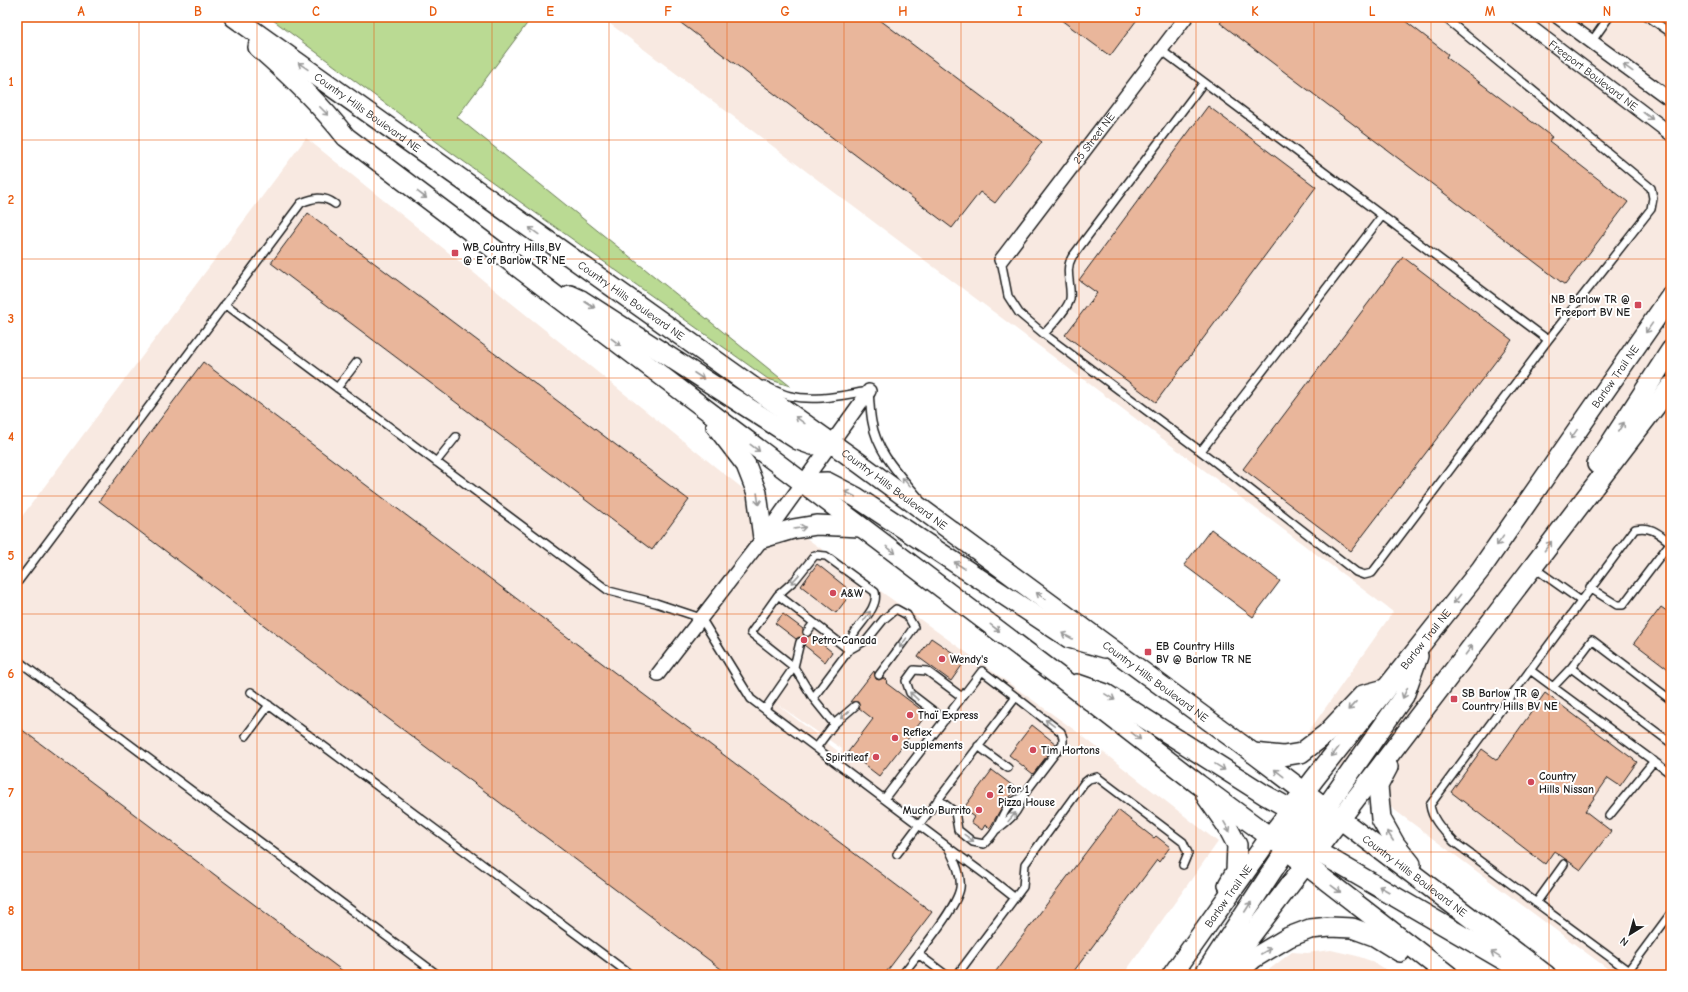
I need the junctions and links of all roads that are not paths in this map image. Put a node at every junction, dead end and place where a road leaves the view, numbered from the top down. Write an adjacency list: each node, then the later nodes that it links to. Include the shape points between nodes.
1 (224, 17): 18 (main road, Country Hills Boulevard NE, one-way to 18, via 278,64 346,137)
2 (234, 17): 25 (main road, Country Hills Boulevard NE, one-way to 2)
3 (1186, 17): 11 (street, 25 Street NE)
4 (1444, 17): 22 (lane, via 1651,188 1651,209)
5 (1516, 17): 14 (street, Freeport Boulevard NE, one-way to 14)
6 (1558, 17): 10 (street)
7 (1609, 17): 10 (lane)
8 (1648, 17): 9 (lane)
9 (1671, 33)
10 (1592, 41): 13 (street, one-way to 10)
11 (1161, 50): 12 (lane); 17 (street, 25 Street NE)
12 (1204, 82): 16 (lane); 21 (lane, via 1072,257 1068,269 1070,300)
13 (1671, 100)
14 (1671, 134)
15 (335, 204): 20 (lane, via 330,200 315,197 301,203)
16 (1382, 216): 22 (lane); 32 (lane)
17 (1001, 260): 21 (lane, via 1008,296 1019,313)
18 (529, 276): 29 (main road, Country Hills Boulevard NE, one-way to 29); 31 (main road, one-way to 31, via 581,300 798,440 812,445)
19 (1671, 296): 49 (main road, Barlow Trail NE, one-way to 49, via 1481,568)
20 (225, 304): 27 (lane); 41 (lane)
21 (1044, 334): 32 (lane)
22 (1548, 340): 32 (lane, via 1372,573 1364,575 1356,572)
23 (1671, 350): 35 (main road, one-way to 23, via 1582,487)
24 (356, 362): 27 (lane)
25 (734, 373): 28 (lane, via 788,396 818,398); 31 (main road, Country Hills Boulevard NE, one-way to 25)
26 (1671, 386): 35 (main road)
27 (338, 388): 33 (lane)
28 (869, 391): 31 (street); 36 (lane, one-way to 28, via 883,453 872,423)
29 (702, 407): 34 (main road, Country Hills Boulevard NE, one-way to 34); 38 (main road, one-way to 38, via 746,465 757,493)
30 (456, 437): 33 (lane)
31 (831, 443): 34 (street); 36 (main road, Country Hills Boulevard NE)
32 (1201, 451)
33 (436, 462): 45 (lane, via 609,591)
34 (802, 483): 37 (main road, Country Hills Boulevard NE); 38 (street); 51 (main road, one-way to 34, via 1069,638 856,497 827,482)
35 (1576, 510): 40 (main road, one-way to 35)
36 (940, 522): 51 (main road, Country Hills Boulevard NE, one-way to 36)
37 (860, 527): 38 (main road, one-way to 37, via 793,529 817,526); 58 (main road, Country Hills Boulevard NE, one-way to 58)
38 (763, 538): 45 (street)
39 (1671, 543): 42 (lane, via 1654,530 1635,528); 42 (lane, via 1623,605 1617,605)
40 (1533, 567): 44 (lane); 71 (main road, one-way to 40)
41 (17, 583)
42 (1590, 588): 44 (lane)
43 (778, 595): 46 (lane); 50 (lane, one-way to 43, via 851,638 872,608 876,598 875,592 826,556 815,555); 53 (lane, via 751,633)
44 (1581, 601): 55 (lane)
45 (701, 618): 56 (street); 68 (lane, via 751,699)
46 (814, 623): 47 (lane); 50 (lane)
47 (807, 632)
48 (800, 642): 53 (lane)
49 (1423, 643): 60 (main road, Barlow Trail NE); 84 (main road, one-way to 84, via 1404,696)
50 (849, 650): 57 (lane, one-way to 57, via 867,640 896,609 908,615 914,627); 64 (lane)
51 (1118, 652): 76 (main road, Country Hills Boulevard NE)
52 (17, 660): 101 (lane)
53 (794, 667): 64 (lane); 68 (lane)
54 (1571, 668): 59 (lane); 65 (lane, via 1592,640); 73 (lane)
55 (1530, 670): 59 (lane); 96 (lane, via 1430,805 1431,814 1454,842)
56 (658, 674)
57 (879, 675)
58 (1061, 678): 80 (main road, Country Hills Boulevard NE, one-way to 80); 84 (main road, one-way to 84, via 1106,694 1265,795)
59 (1553, 687): 77 (lane)
60 (1385, 689): 76 (main road, one-way to 76, via 1363,695 1326,734 1301,753 1283,756); 81 (main road, Barlow Trail NE, one-way to 81)
61 (251, 692): 66 (lane)
62 (962, 697): 63 (lane, via 982,671); 69 (lane); 69 (lane, one-way to 62, via 910,693 906,681 914,670 927,671)
63 (1016, 697): 74 (lane); 83 (lane, one-way to 63, via 955,812 958,830 973,842 984,844 995,831 1012,801 1022,797 1063,743 1064,738 1061,732)
64 (813, 698): 70 (lane)
65 (1671, 700)
66 (269, 705): 72 (lane); 102 (lane)
67 (855, 706): 70 (lane, one-way to 70)
68 (765, 709): 75 (lane)
69 (945, 720): 82 (lane)
70 (834, 724): 75 (lane)
71 (1408, 729): 86 (main road); 94 (main road, one-way to 71, via 1395,844 1381,819 1378,786)
72 (246, 736)
73 (1671, 743)
74 (978, 746): 78 (lane); 83 (lane)
75 (816, 748): 82 (lane)
76 (1253, 753): 81 (main road, Country Hills Boulevard NE, one-way to 76)
77 (1654, 761): 79 (lane); 85 (lane)
78 (1008, 768)
79 (1671, 774)
80 (1198, 784): 88 (main road, Country Hills Boulevard NE); 98 (main road, one-way to 98, via 1237,845 1236,871)
81 (1304, 793): 84 (main road, Barlow Trail NE); 84 (main road, Country Hills Boulevard NE)
82 (884, 799): 87 (lane)
83 (938, 799): 87 (lane)
84 (1309, 813): 86 (main road, Country Hills Boulevard NE); 88 (main road, Barlow Trail NE); 90 (main road)
85 (1609, 816)
86 (1340, 820): 90 (main road); 94 (main road, Country Hills Boulevard NE)
87 (918, 825): 89 (lane); 91 (lane)
88 (1270, 837): 90 (main road, Country Hills Boulevard NE); 98 (main road, Barlow Trail NE)
89 (948, 848): 95 (lane); 99 (lane, via 959,871 960,889 952,908)
90 (1301, 850): 107 (main road, one-way to 90); 108 (main road); 111 (main road, Country Hills Boulevard NE, one-way to 111); 112 (main road, one-way to 90)
91 (897, 854)
92 (1564, 864): 96 (lane)
93 (1183, 865): 95 (lane, via 1188,853 1183,842 1097,777 1084,783 1025,864 1023,888)
94 (1431, 888): 113 (main road, Country Hills Boulevard NE)
95 (1015, 898): 105 (lane)
96 (1536, 903): 100 (lane)
97 (1671, 913): 100 (lane)
98 (1202, 933): 106 (main road, Barlow Trail NE)
99 (918, 954): 103 (lane); 104 (lane)
100 (1631, 973)
101 (438, 975)
102 (631, 975)
103 (902, 975)
104 (946, 975)
105 (957, 975)
106 (1172, 975)
107 (1204, 975)
108 (1221, 975)
109 (1235, 975): 110 (main road, one-way to 110, via 1254,958 1289,937 1310,929 1330,927 1352,928 1374,936)
110 (1438, 975)
111 (1448, 975)
112 (1529, 975)
113 (1546, 975)

